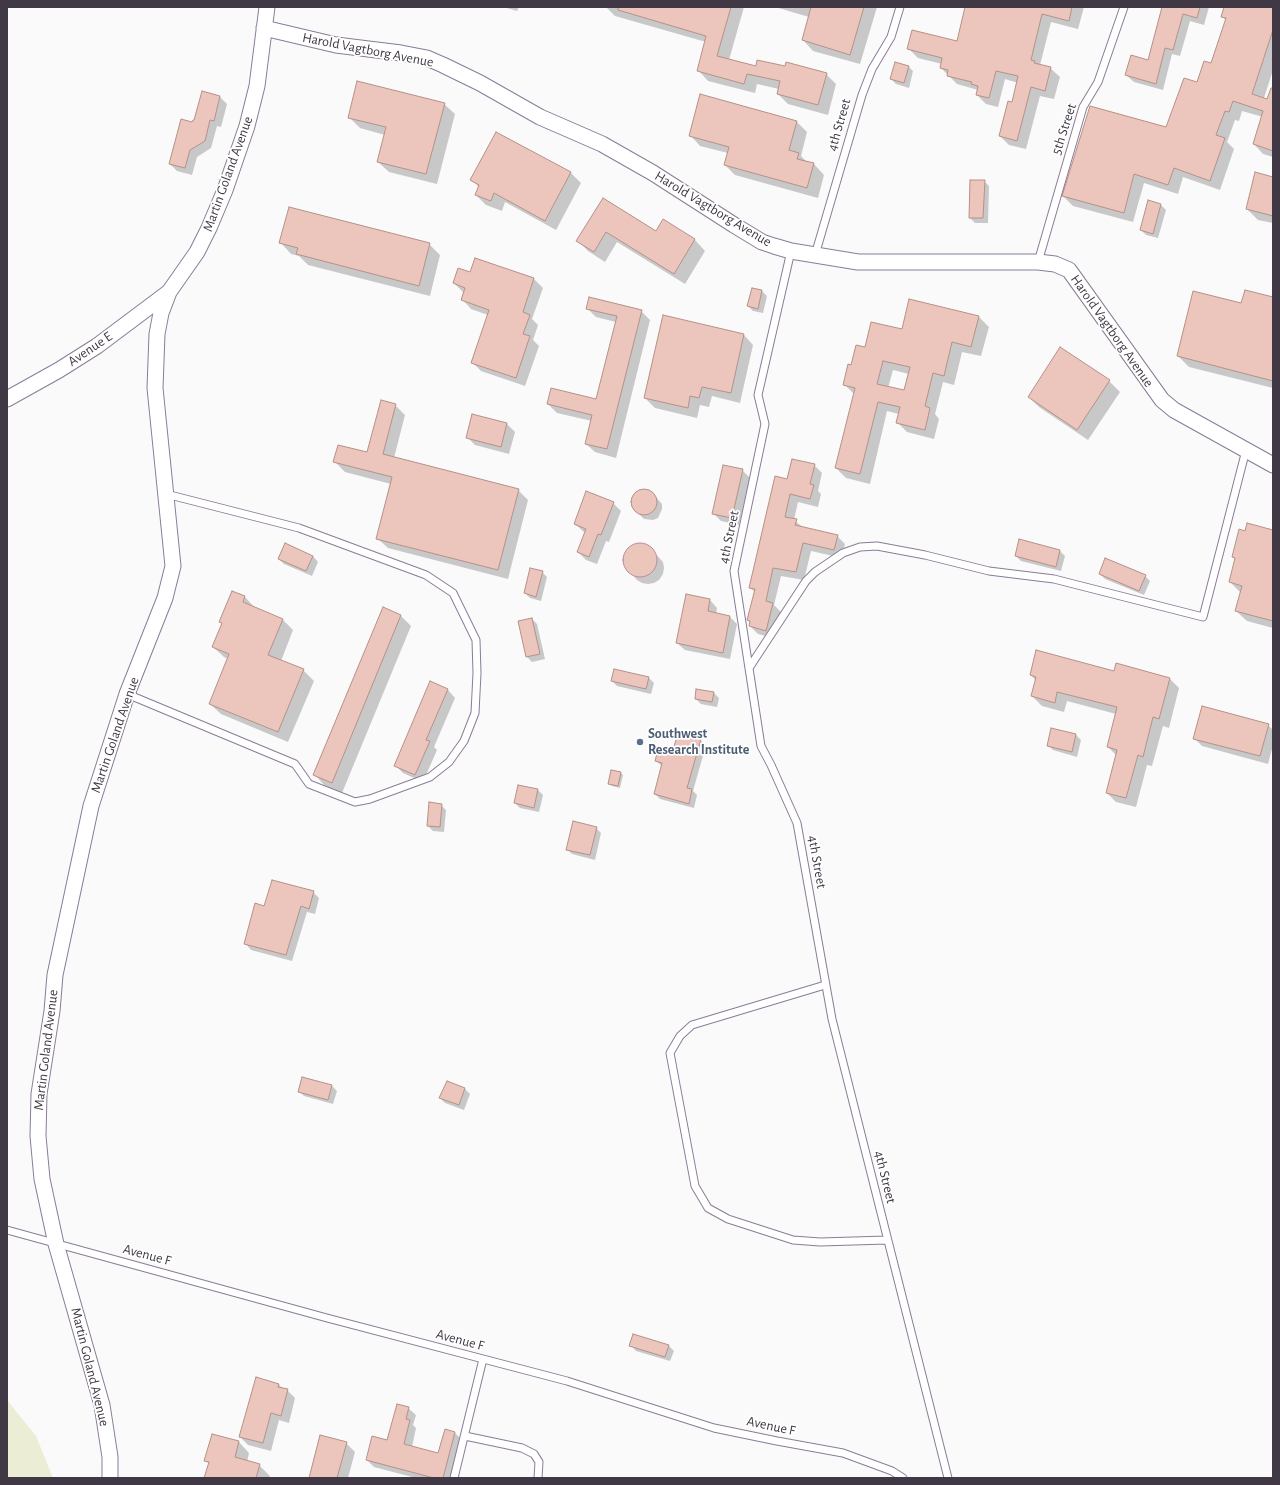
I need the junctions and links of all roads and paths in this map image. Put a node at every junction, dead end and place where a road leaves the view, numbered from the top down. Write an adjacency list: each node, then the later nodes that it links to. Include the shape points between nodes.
1 (268, 7): 4 (street, Martin Goland Avenue)
2 (900, 7): 6 (lane, 4th Street, via 891,37 872,69 862,95)
3 (1124, 7): 7 (lane, 5th Street, via 1098,82 1083,106)
4 (264, 28): 5 (street, Harold Vagtborg Avenue, via 336,46 401,53 443,64 540,117 576,132 653,173 762,242); 8 (street, Martin Goland Avenue, via 257,86 247,126 225,190 197,252)
5 (791, 251): 6 (street, Harold Vagtborg Avenue); 13 (lane, 4th Street, via 758,395 765,424 734,571)
6 (815, 256): 7 (street, Harold Vagtborg Avenue, via 858,262)
7 (1038, 262): 10 (street, Harold Vagtborg Avenue, via 1055,264 1069,270 1162,400 1174,410)
8 (169, 292): 9 (street, Avenue E, via 97,346); 12 (street, Martin Goland Avenue, via 156,334 155,358 155,388)
9 (7, 399)
10 (1246, 450): 11 (street, Harold Vagtborg Avenue); 13 (lane, via 1203,617 1054,579 989,571 877,546 843,553 815,572 806,581)
11 (1273, 464)
12 (166, 494): 14 (street, Martin Goland Avenue, via 173,566 165,598); 14 (lane, via 299,528 426,575 453,593 476,640 475,713 464,742 449,762 430,777 355,802 309,784 295,764)
13 (749, 668): 15 (lane, 4th Street, via 761,746 797,823)
14 (127, 694): 18 (street, Martin Goland Avenue, via 91,806 76,872 55,975 39,1094 38,1136 42,1179)
15 (826, 985): 17 (lane, 4th Street, via 832,1019); 17 (lane, via 692,1025 680,1036 670,1053 695,1186 708,1208 728,1219 793,1240)
16 (7, 1230): 18 (lane, Avenue F)
17 (887, 1240): 25 (lane, 4th Street)
18 (56, 1244): 19 (lane, Avenue F); 21 (street, Martin Goland Avenue, via 102,1405 110,1457)
19 (483, 1359): 20 (lane); 24 (lane, Avenue F, via 567,1381 714,1428 843,1453 892,1471)
20 (465, 1436): 22 (lane); 23 (lane, via 522,1448 534,1454 539,1462)
21 (110, 1478)
22 (454, 1478)
23 (538, 1478)
24 (903, 1478)
25 (948, 1478)

